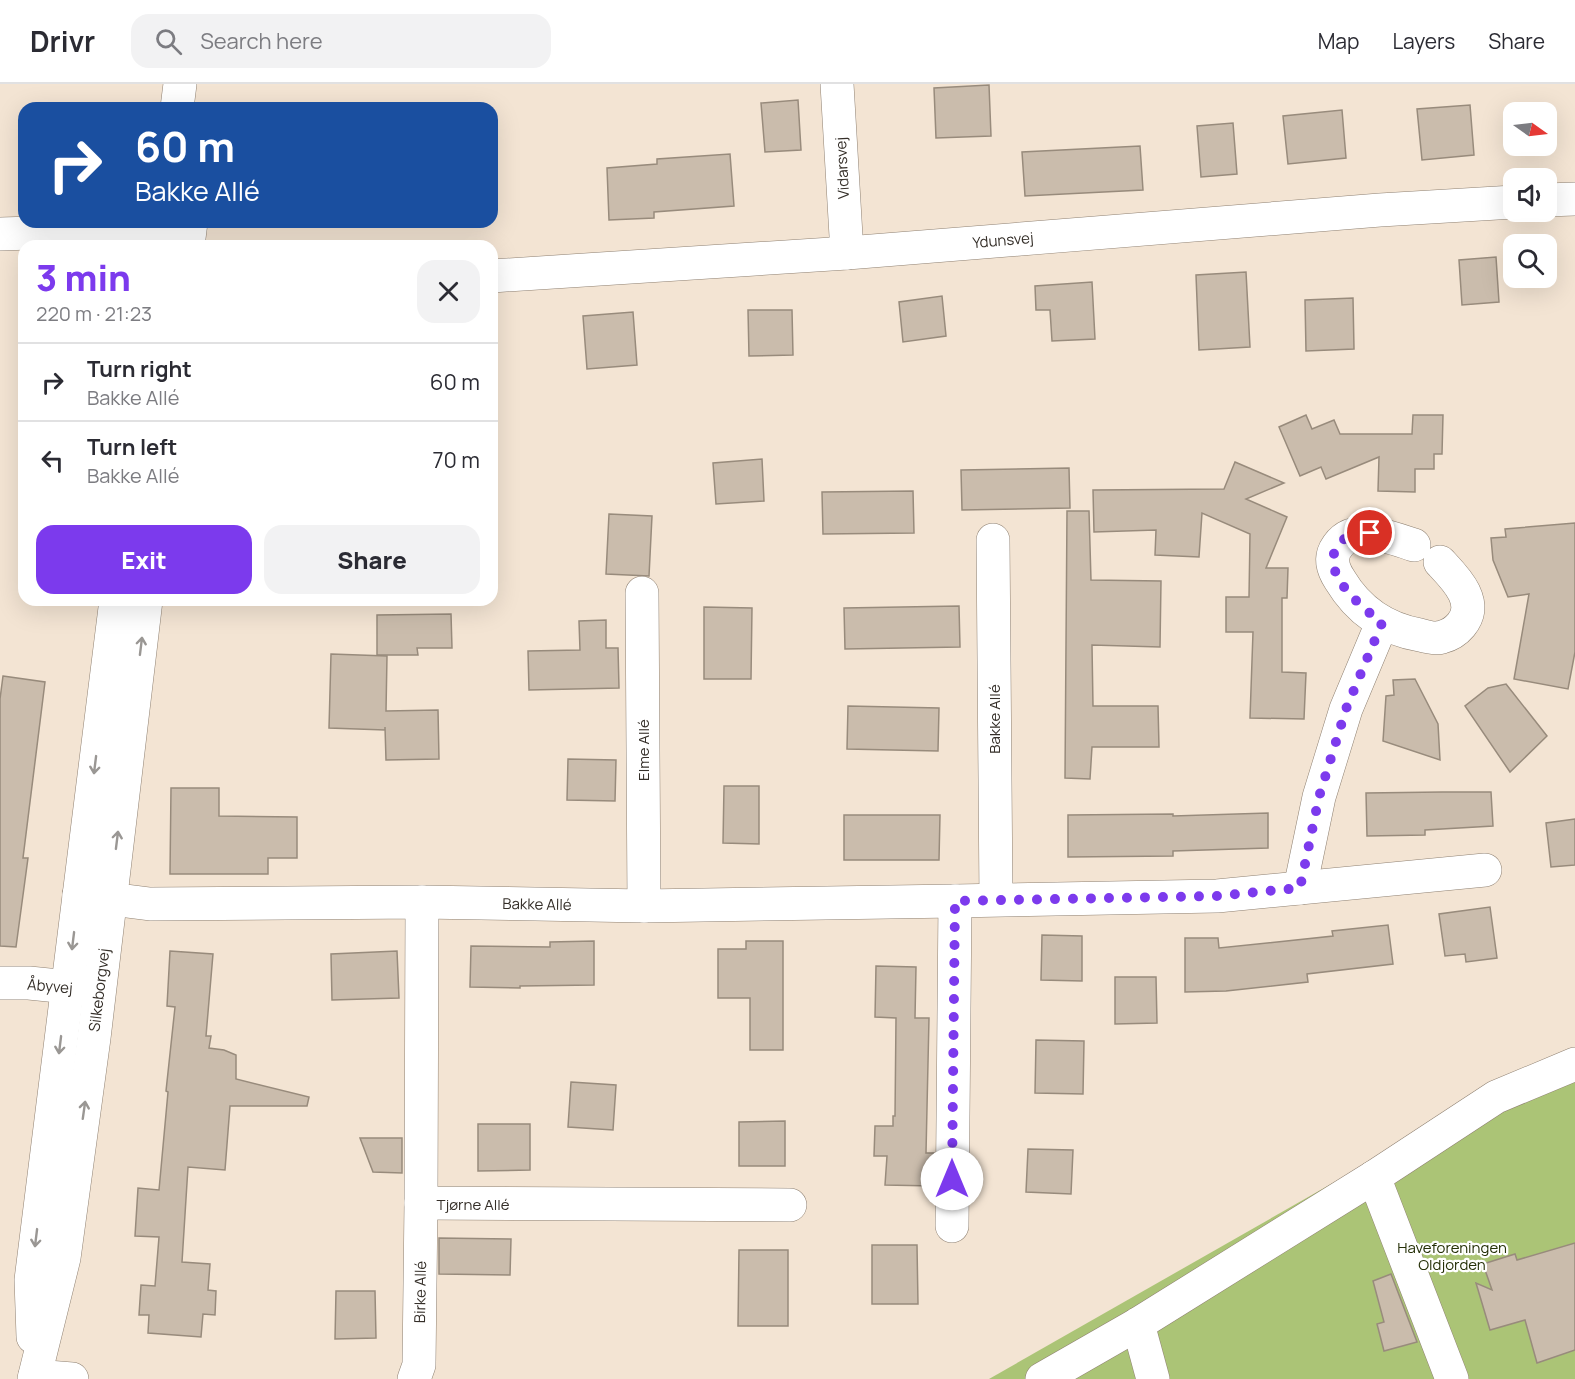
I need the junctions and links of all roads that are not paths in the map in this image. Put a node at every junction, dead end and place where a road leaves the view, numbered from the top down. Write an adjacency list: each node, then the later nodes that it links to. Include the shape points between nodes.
1 (180, 84): 4 (street)
2 (203, 84): 5 (street)
3 (837, 84): 11 (street, Vidarsvej)
4 (178, 102)
5 (201, 102)
6 (1575, 199): 7 (street)
7 (1557, 200)
8 (1503, 203): 11 (street, Ydunsvej)
9 (173, 233): 10 (street)
10 (0, 234)
11 (847, 253): 12 (street, Ydunsvej)
12 (498, 276)
13 (993, 540): 21 (street, Bakke Allé)
14 (642, 593): 24 (street, Elme Allé)
15 (116, 606): 20 (street, Silkeborgvej, one-way to 20)
16 (145, 606): 20 (street, Silkeborgvej, one-way to 16)
17 (1382, 623): 17 (street, via 1358,604 1333,567 1334,552 1342,540 1355,532 1390,537 1427,554 1465,592 1468,607 1464,621 1455,632 1441,638 1404,632); 19 (street, via 1346,709 1319,797)
18 (1485, 870): 19 (street, Bakke Allé)
19 (1300, 888): 21 (street, Bakke Allé, via 1217,896)
20 (95, 897): 23 (street, Bakke Allé, via 150,904); 26 (street, Silkeborgvej, one-way to 26); 27 (street, Silkeborgvej)
21 (996, 899): 22 (street, Bakke Allé)
22 (955, 901): 24 (street, Bakke Allé); 32 (street)
23 (422, 903): 24 (street, Bakke Allé); 30 (street, Tjørne Allé)
24 (644, 906)
25 (0, 984): 26 (street, Åbyvej)
26 (67, 987): 27 (street, Åbyvej); 34 (street, Silkeborgvej, one-way to 34, via 31,1280)
27 (99, 991): 34 (street, Silkeborgvej, one-way to 27, via 64,1258)
28 (1575, 1064): 29 (street, via 1496,1097)
29 (1374, 1177): 33 (street); 39 (street)
30 (421, 1203): 31 (street, Tjørne Allé); 36 (street, Birke Allé, via 419,1365)
31 (790, 1205)
32 (952, 1226)
33 (1138, 1324): 37 (street); 38 (street)
34 (34, 1378): 35 (street)
35 (72, 1379)
36 (414, 1379)
37 (1042, 1379)
38 (1153, 1379)
39 (1452, 1379)

